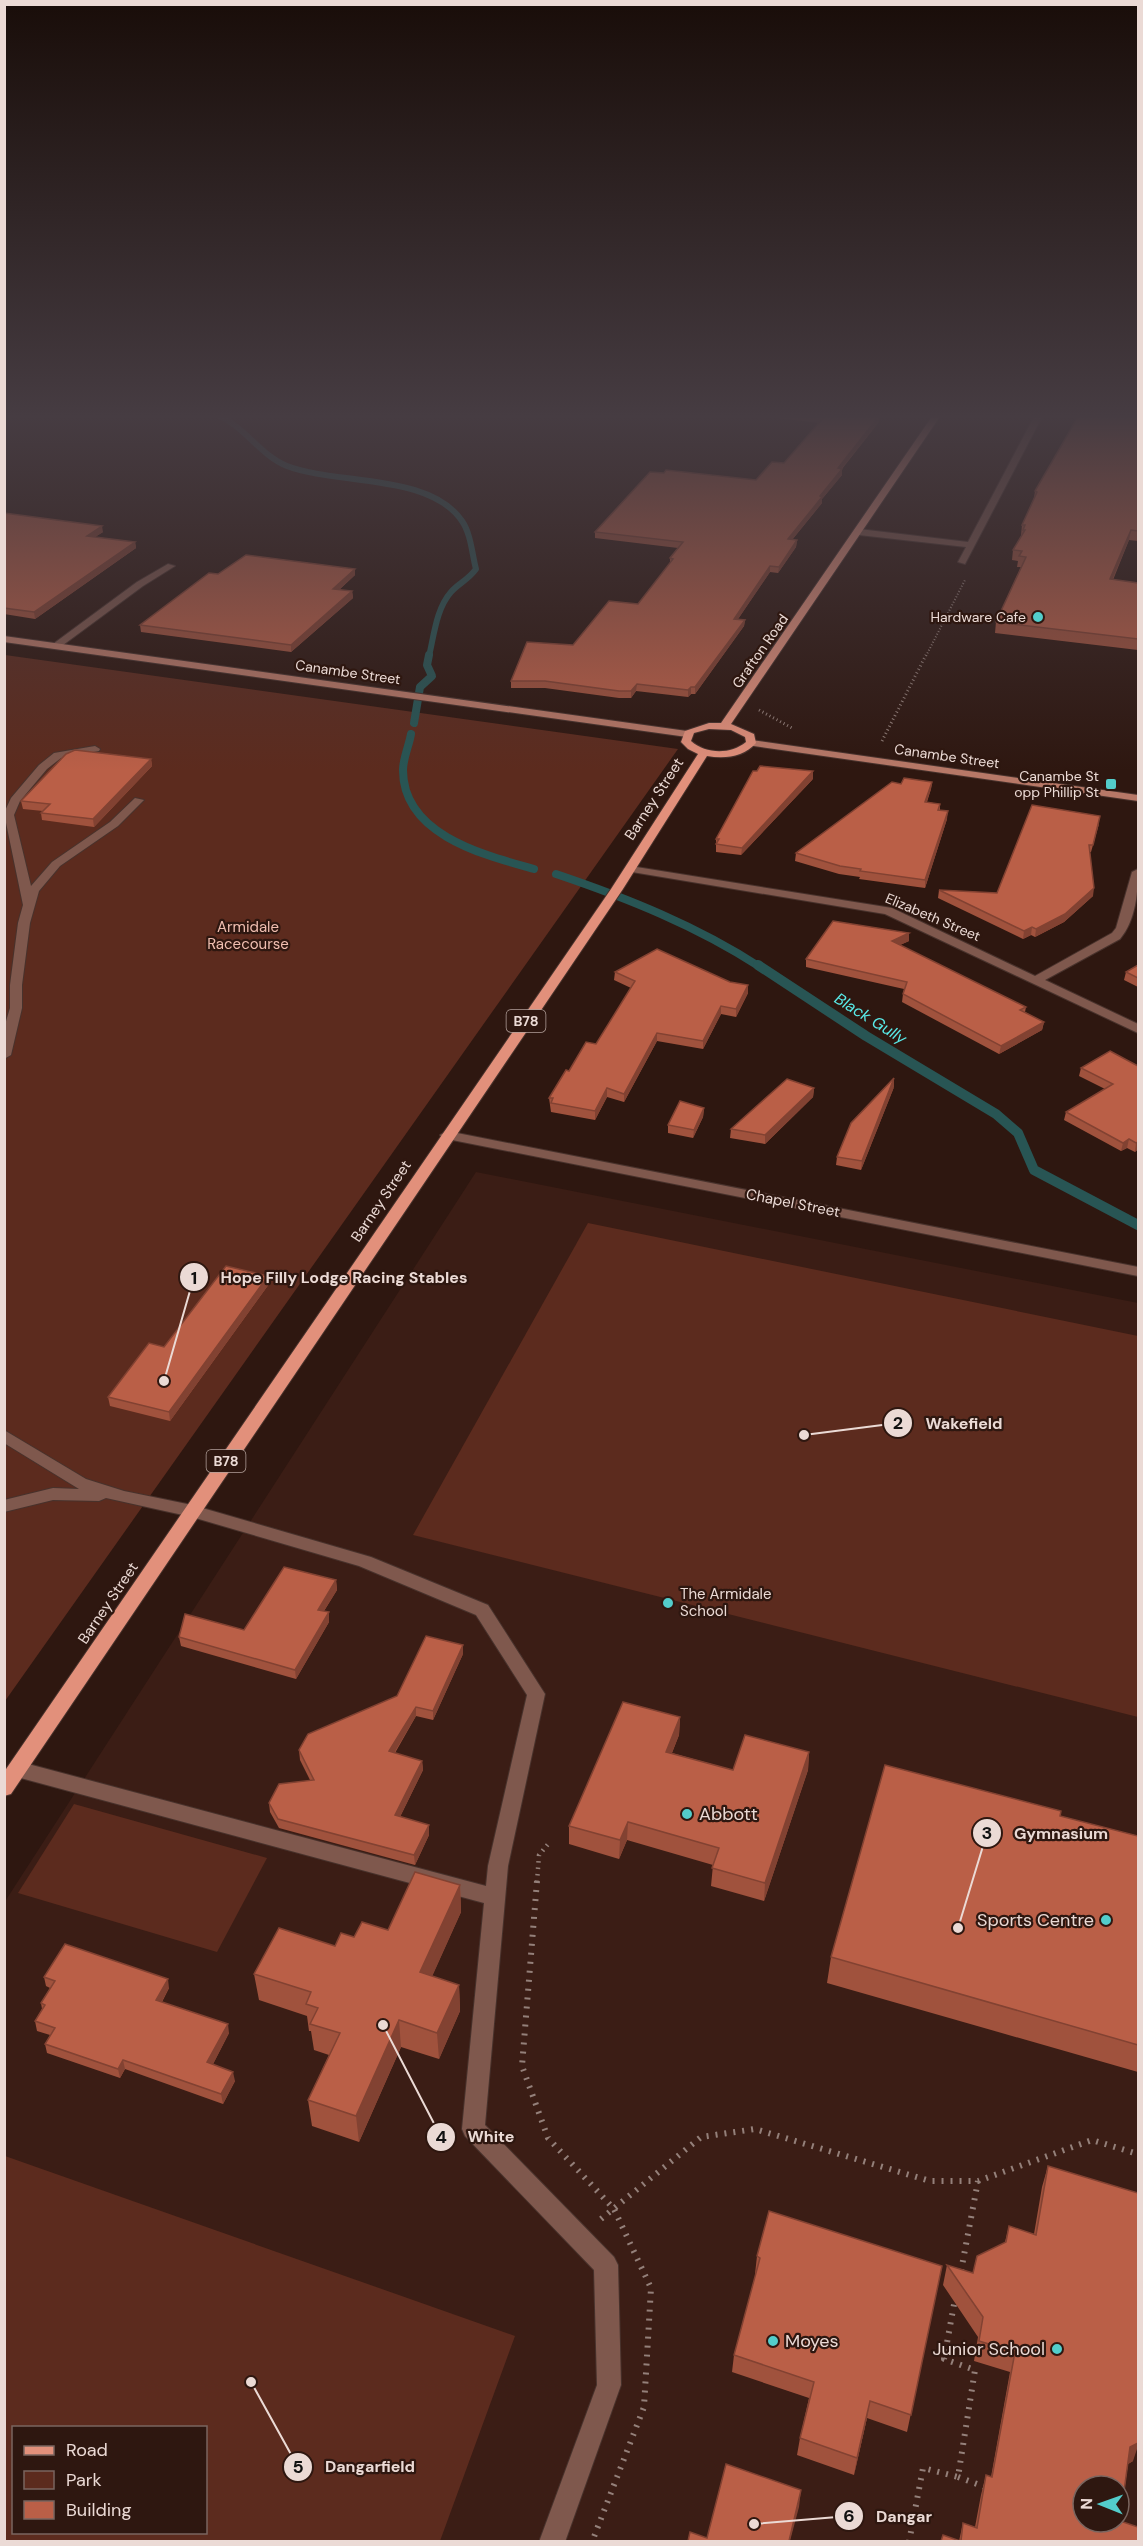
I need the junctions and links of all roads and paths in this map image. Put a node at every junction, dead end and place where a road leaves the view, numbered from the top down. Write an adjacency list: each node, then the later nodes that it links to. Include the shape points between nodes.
1 (858, 534): 10 (main road, Grafton Road)
2 (875, 534): 4 (street)
3 (977, 534): 4 (street)
4 (971, 545): 5 (street)
5 (962, 562): 15 (path, via 969,570)
6 (171, 566): 8 (street)
7 (4, 639): 8 (street, Canambe Street)
8 (56, 646): 12 (street, Canambe Street)
9 (757, 710): 11 (path)
10 (724, 726): 12 (main road, via 701,727); 13 (main road, via 746,732)
11 (795, 729)
12 (687, 734): 16 (main road, via 688,745)
13 (751, 743): 16 (main road, via 735,752); 17 (street, Canambe Street)
14 (95, 748): 21 (street, via 58,755 15,800 9,815)
15 (877, 750)
16 (705, 752): 19 (main road, Barney Street / B78)
17 (1138, 798)
18 (139, 800): 21 (street, via 114,824 44,876)
19 (630, 869): 22 (street, Elizabeth Street, via 888,910); 25 (main road, Barney Street / B78)
20 (1138, 872): 22 (street, via 1122,929 1116,936)
21 (27, 905): 24 (street, via 16,1008)
22 (1036, 980): 23 (street, Elizabeth Street)
23 (1138, 1029)
24 (4, 1055)
25 (447, 1135): 26 (street, Chapel Street); 30 (main road, Barney Street / B78)
26 (1138, 1272)
27 (4, 1435): 28 (street, via 80,1483)
28 (122, 1497): 29 (street, via 53,1494); 30 (street)
29 (4, 1506)
30 (192, 1511): 31 (main road, Barney Street / B78); 34 (street, via 365,1561 482,1610 536,1694 498,1866)
31 (17, 1769): 32 (main road, Barney Street / B78); 34 (street)
32 (4, 1788)
33 (549, 1843): 37 (path, via 539,1855 522,2066 548,2138)
34 (495, 1897): 38 (street, via 473,2129)
35 (1138, 2154): 36 (path, via 1092,2140)
36 (978, 2181): 37 (path, via 930,2181 755,2129 701,2137); 39 (path)
37 (614, 2209): 38 (path); 44 (path, via 651,2288 644,2407)
38 (579, 2237): 43 (street, via 606,2265 609,2385)
39 (959, 2281)
40 (957, 2292): 41 (path, via 944,2360 975,2370)
41 (958, 2477): 42 (path); 45 (path, via 923,2468)
42 (999, 2492)
43 (552, 2541)
44 (592, 2541)
45 (909, 2541)

